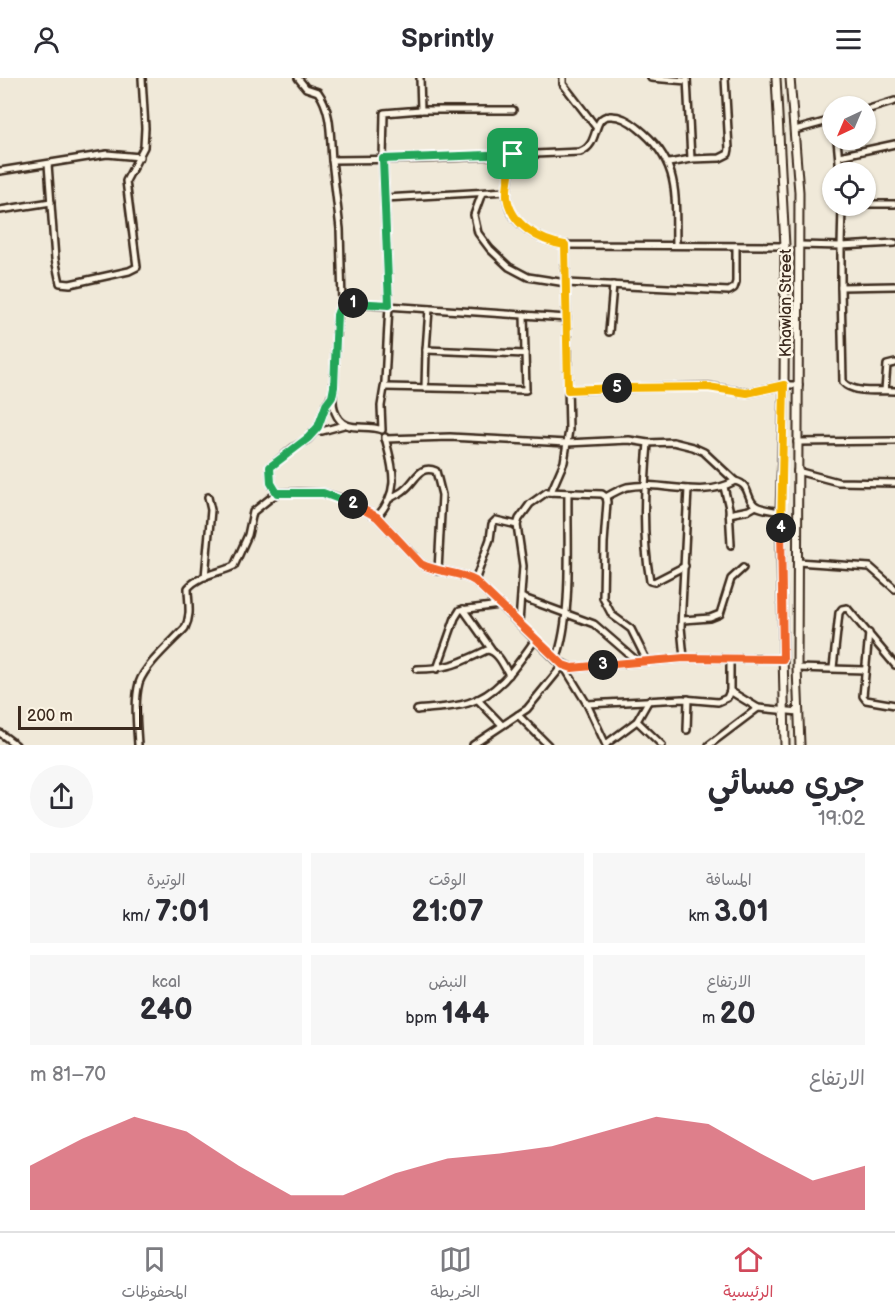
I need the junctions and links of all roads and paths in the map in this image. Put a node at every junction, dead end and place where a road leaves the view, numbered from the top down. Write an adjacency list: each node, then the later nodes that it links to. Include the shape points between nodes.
1 (142, 78): 21 (street, via 145,128)
2 (298, 78): 24 (street, via 306,88 318,92 326,106)
3 (420, 78): 12 (street)
4 (563, 78): 15 (street, via 563,84)
5 (651, 78): 9 (street)
6 (725, 78): 23 (street, via 728,154)
7 (776, 78): 42 (main road, Khawlan Street)
8 (790, 78): 16 (main road, Khawlan Street)
9 (687, 79): 23 (street)
10 (895, 101): 11 (street)
11 (876, 107)
12 (421, 110): 13 (street); 22 (street, via 384,112)
13 (513, 110)
14 (822, 123): 16 (street)
15 (596, 127): 19 (street, via 587,150); 26 (street, via 608,116 627,119 650,137)
16 (795, 130): 40 (main road, Khawlan Street)
17 (895, 144): 20 (street)
18 (838, 150): 20 (street)
19 (513, 154): 22 (street); 29 (street)
20 (838, 156): 25 (street)
21 (140, 157): 27 (street, via 107,154); 32 (street, via 126,181 137,267 70,284 60,283)
22 (383, 159): 24 (street); 31 (street)
23 (691, 159): 26 (street)
24 (332, 160): 48 (street, via 340,229)
25 (839, 162)
26 (669, 163): 39 (street)
27 (48, 164): 28 (street); 32 (street)
28 (0, 171)
29 (507, 191): 30 (street); 38 (street, via 511,212 519,221 539,238)
30 (482, 193): 31 (street); 44 (street, via 474,215 475,226 490,249 528,278)
31 (385, 198): 49 (street)
32 (51, 202): 35 (street)
33 (876, 204): 34 (street)
34 (895, 204)
35 (0, 210)
36 (842, 216): 43 (street)
37 (895, 243): 43 (street)
38 (565, 245): 39 (street); 44 (street)
39 (676, 245): 41 (street)
40 (799, 245): 43 (street); 58 (main road, Khawlan Street)
41 (736, 246): 42 (street); 45 (street, via 736,282 729,291)
42 (785, 246): 57 (main road, Khawlan Street)
43 (841, 246): 47 (street)
44 (566, 283): 45 (street); 52 (street)
45 (613, 285): 53 (street)
46 (895, 286): 47 (street)
47 (841, 287): 62 (street, via 843,382 854,389)
48 (342, 302): 49 (street); 64 (street, via 337,315)
49 (389, 305): 50 (street); 59 (street)
50 (429, 309): 51 (street); 54 (street)
51 (524, 315): 52 (street); 55 (street)
52 (567, 318): 61 (street)
53 (609, 332)
54 (426, 350): 55 (street); 60 (street)
55 (525, 354): 60 (street, via 526,390)
56 (895, 363): 62 (street, via 887,365)
57 (784, 385): 58 (street); 61 (street, via 747,393 708,387); 86 (main road, Khawlan Street)
58 (799, 385): 70 (main road, Khawlan Street)
59 (385, 387): 60 (street); 67 (street)
60 (425, 388)
61 (568, 390): 71 (street)
62 (885, 390): 63 (street)
63 (895, 391)
64 (332, 397): 65 (street, via 336,415); 66 (street)
65 (344, 424): 66 (street); 67 (street)
66 (315, 430): 81 (street, via 270,467 271,483)
67 (382, 430): 68 (street)
68 (385, 439): 71 (street, via 450,437); 84 (street, via 394,480)
69 (895, 441): 70 (street)
70 (797, 442): 73 (main road, Khawlan Street)
71 (567, 443): 72 (street); 79 (street, via 564,462)
72 (648, 443): 74 (street, via 673,442 693,447); 76 (street)
73 (797, 471): 75 (street, via 838,482); 91 (main road, Khawlan Street)
74 (735, 481): 77 (street); 85 (street, via 746,486)
75 (895, 483)
76 (644, 487): 78 (street); 83 (street, via 629,487); 92 (street, via 650,581)
77 (724, 487): 78 (street); 87 (street)
78 (688, 489): 92 (street)
79 (551, 492): 80 (street); 89 (street, via 530,504)
80 (568, 492): 83 (street); 101 (street)
81 (277, 493): 88 (street, via 323,493); 95 (street, via 253,512 248,536 234,566)
82 (208, 496): 95 (street, via 211,510)
83 (606, 497): 111 (street, via 603,598 612,615 631,628)
84 (391, 498): 88 (street); 94 (street, via 423,470 436,471 442,495)
85 (756, 506): 86 (street); 87 (street)
86 (780, 512): 109 (main road, Khawlan Street)
87 (729, 514): 90 (street)
88 (377, 517): 94 (street, via 421,564)
89 (517, 525): 96 (street, via 501,520 492,524); 98 (street, via 523,566)
90 (731, 545)
91 (797, 562): 97 (street, via 870,567); 115 (main road, Khawlan Street)
92 (685, 566): 102 (street)
93 (743, 568): 102 (street, via 731,579 720,614)
94 (438, 571): 96 (street)
95 (205, 577): 137 (street, via 188,588 190,614 185,628 140,682)
96 (475, 581): 99 (street)
97 (895, 589)
98 (521, 597): 101 (street); 103 (street)
99 (500, 605): 100 (street); 103 (street)
100 (463, 609): 106 (street); 118 (street, via 455,618)
101 (566, 613): 110 (street); 112 (street, via 594,624)
102 (683, 620): 107 (street)
103 (519, 623): 105 (street)
104 (868, 633): 113 (street); 116 (street, via 847,608 842,609); 119 (street)
105 (536, 640): 110 (street); 120 (street)
106 (492, 651): 118 (street); 120 (street)
107 (684, 658): 108 (street); 111 (street)
108 (730, 659): 109 (street); 121 (street)
109 (783, 659): 129 (main road, Khawlan Street)
110 (556, 660): 114 (street)
111 (647, 661): 112 (street)
112 (638, 662): 114 (street, via 572,668)
113 (894, 663)
114 (563, 665): 125 (street); 131 (street)
115 (797, 668): 116 (street); 130 (main road, Khawlan Street)
116 (833, 668): 119 (street)
117 (417, 669): 118 (street)
118 (437, 669)
119 (865, 670): 126 (street, via 864,698)
120 (509, 675): 122 (street)
121 (730, 691): 123 (street, via 727,698 718,702); 127 (street)
122 (477, 699): 128 (street); 133 (street)
123 (688, 699): 124 (street); 134 (street)
124 (649, 700): 125 (street); 132 (street)
125 (587, 704): 140 (street)
126 (895, 705)
127 (758, 708): 129 (street); 142 (street)
128 (417, 710)
129 (784, 711): 130 (street); 143 (main road, Khawlan Street)
130 (799, 712): 144 (main road, Khawlan Street)
131 (518, 715): 133 (street); 139 (street)
132 (637, 721): 140 (street); 141 (street)
133 (502, 725): 138 (street)
134 (687, 730)
135 (0, 733): 136 (street)
136 (16, 745)
137 (138, 745)
138 (473, 745)
139 (548, 745)
140 (606, 745)
141 (662, 745)
142 (709, 745)
143 (785, 745)
144 (800, 745)

